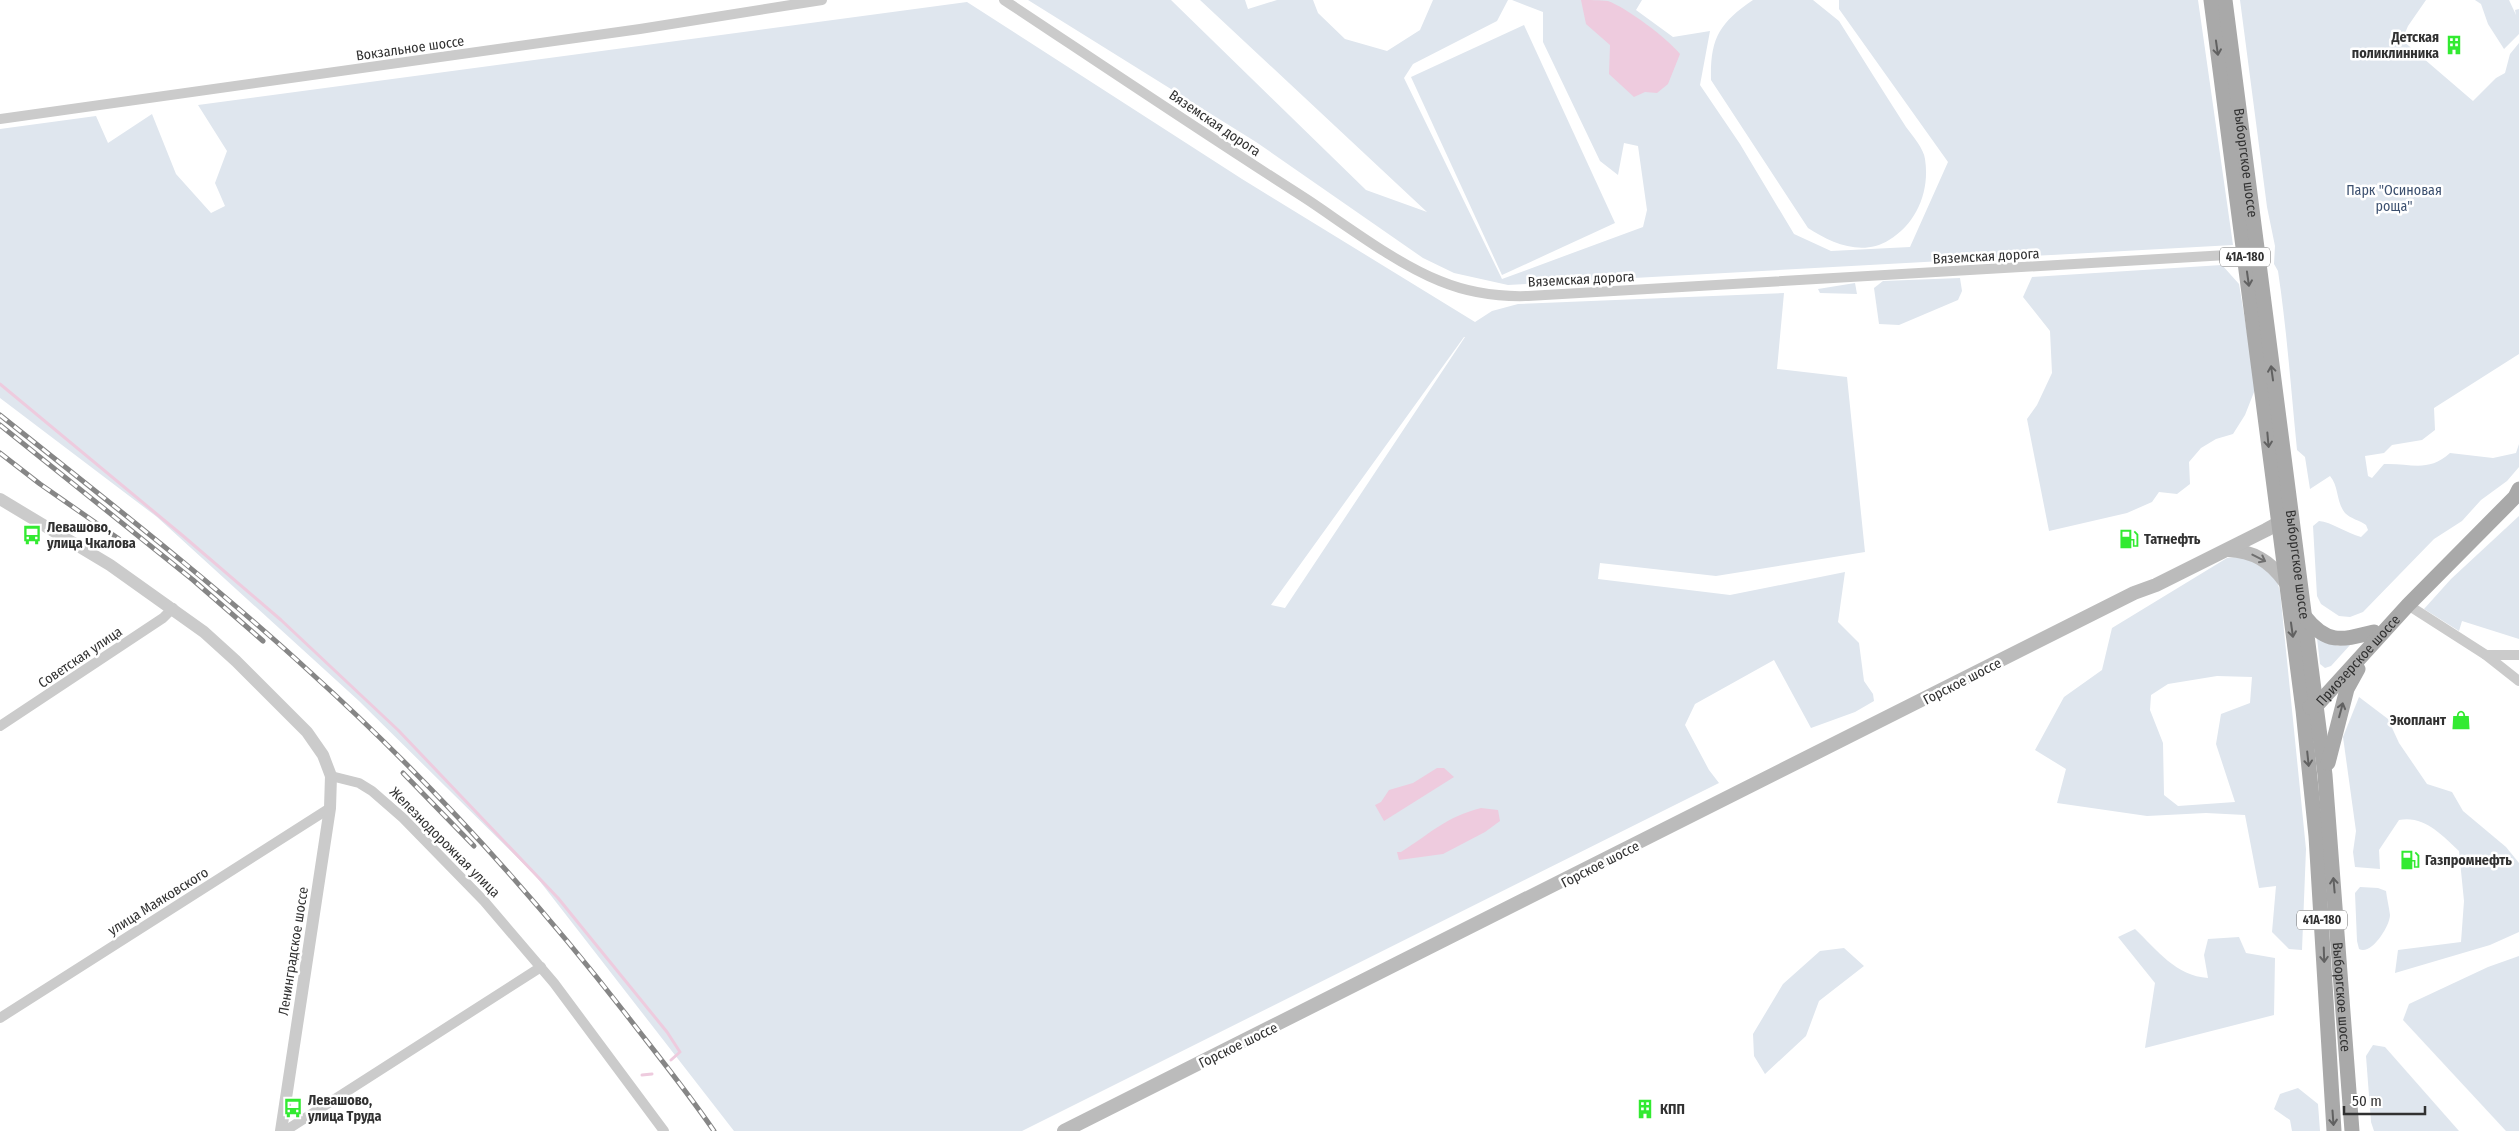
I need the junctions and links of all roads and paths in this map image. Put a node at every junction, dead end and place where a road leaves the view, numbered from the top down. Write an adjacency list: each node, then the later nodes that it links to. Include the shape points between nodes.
1 (822, 0): 5 (street, Вокзальное шоссе, via 640,29)
2 (1004, 0): 6 (street, Вяземская дорога, via 1417,270 1491,296)
3 (2210, 0): 6 (main road, Выборгское шоссе / 41А-180, one-way to 6)
4 (2225, 0): 9 (main road, Выборгское шоссе / 41А-180, one-way to 4)
5 (0, 119)
6 (2244, 254): 10 (main road, Выборгское шоссе / 41А-180, one-way to 10)
7 (2519, 489): 14 (main road, Приозерское шоссе, via 2515,497); 17 (main road, Приозерское шоссе, via 2509,493 2457,543)
8 (0, 499): 15 (street, via 110,565)
9 (2290, 508): 10 (main road, Горское шоссе); 16 (main road, Выборгское шоссе / 41А-180)
10 (2277, 519): 11 (main road, Горское шоссе); 12 (main road, Выборгское шоссе / 41А-180); 13 (main road, Горское шоссе, via 2151,579)
11 (2224, 550): 12 (main road, one-way to 12, via 2245,551 2264,559 2276,568); 13 (main road, Горское шоссе)
12 (2285, 582): 22 (main road, Выборгское шоссе / 41А-180, one-way to 22)
13 (2134, 594): 31 (main road, Горское шоссе)
14 (2408, 605): 18 (street); 20 (main road, Приозерское шоссе)
15 (173, 608): 23 (street, Советская улица, via 163,618); 25 (street, via 236,661 307,732 324,755)
16 (2305, 617): 17 (main road, via 2314,629 2334,639); 22 (main road, Выборгское шоссе / 41А-180)
17 (2374, 632): 22 (main road, Приозерское шоссе)
18 (2486, 655): 19 (street); 21 (street)
19 (2519, 655)
20 (2363, 656): 22 (main road, Приозерское шоссе); 24 (main road, one-way to 20, via 2347,689)
21 (2519, 681)
22 (2312, 704): 24 (main road, Выборгское шоссе / 41А-180); 32 (main road, Выборгское шоссе / 41А-180, one-way to 32, via 2317,855)
23 (0, 726)
24 (2325, 775): 33 (main road, Выборгское шоссе / 41А-180, one-way to 24)
25 (330, 776): 26 (street, Ленинградское шоссе); 27 (street, Железнодорожная улица, via 358,783 372,791 403,818 484,901)
26 (330, 808): 28 (street, улица Маяковского); 29 (street, Ленинградское шоссе)
27 (541, 967): 29 (street); 30 (street, Железнодорожная улица)
28 (0, 1018)
29 (283, 1131)
30 (664, 1131)
31 (1064, 1131)
32 (2334, 1131)
33 (2352, 1131)

